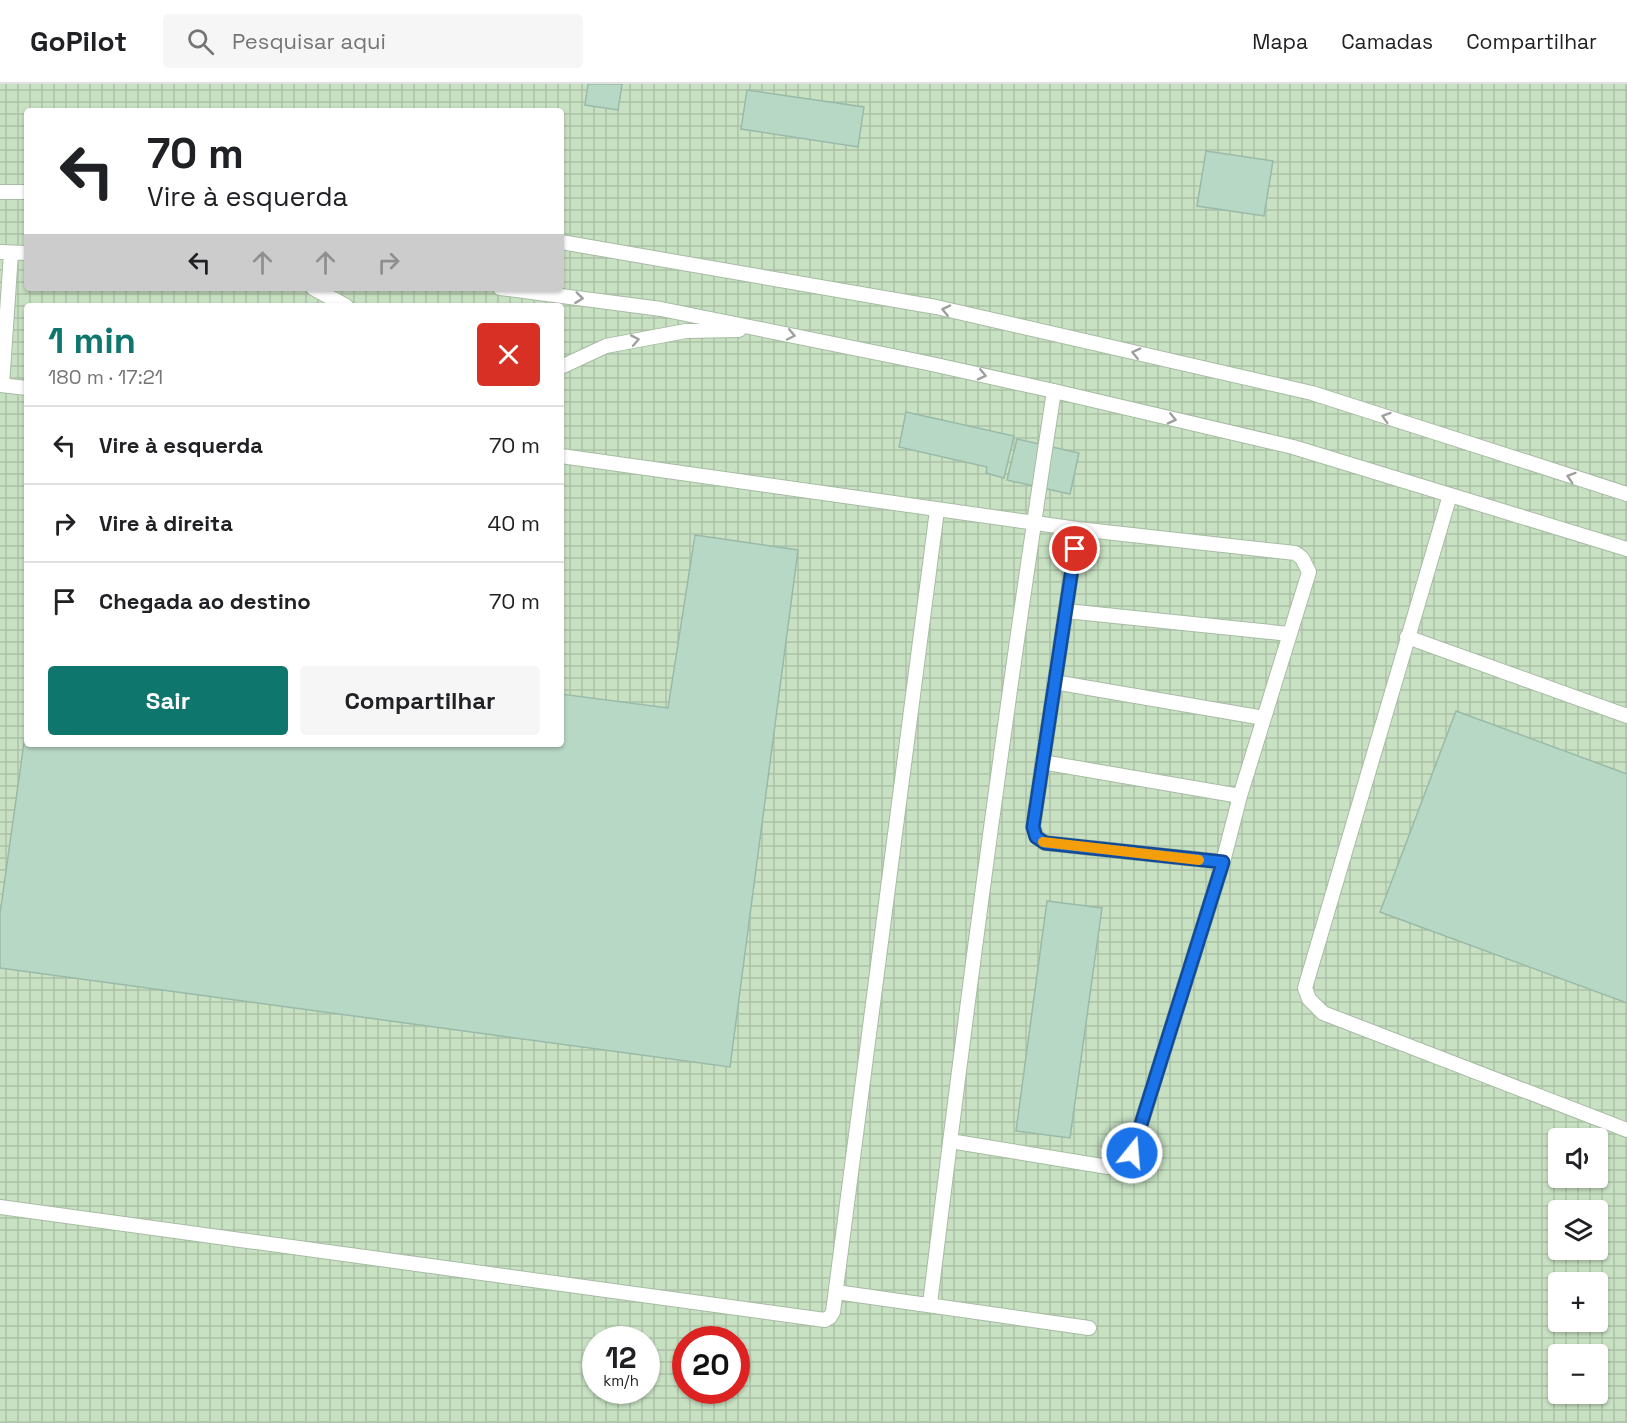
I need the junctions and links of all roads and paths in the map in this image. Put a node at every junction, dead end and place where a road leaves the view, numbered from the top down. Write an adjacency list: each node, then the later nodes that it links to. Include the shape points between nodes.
1 (0, 192): 2 (lane)
2 (24, 192)
3 (564, 243): 15 (lane, one-way to 3, via 1312,393 936,308)
4 (5, 252): 5 (lane); 11 (lane)
5 (24, 253)
6 (318, 291): 8 (lane)
7 (523, 291): 9 (lane, one-way to 9, via 661,309)
8 (340, 303)
9 (765, 329): 10 (lane, one-way to 9, via 606,346 663,335); 13 (lane, one-way to 13)
10 (564, 366)
11 (1, 385): 12 (lane)
12 (24, 388)
13 (1054, 391): 16 (lane, one-way to 16, via 1293,447); 18 (lane)
14 (564, 456): 17 (lane)
15 (1627, 494)
16 (1450, 495): 20 (lane); 23 (lane)
17 (937, 510): 18 (lane); 33 (lane)
18 (1033, 523): 19 (lane); 31 (lane)
19 (1078, 529): 21 (lane); 22 (lane, via 1295,553 1309,572)
20 (1627, 549)
21 (1066, 611): 22 (lane); 24 (lane)
22 (1290, 634): 26 (lane)
23 (1407, 636): 25 (lane); 30 (lane, via 1311,963 1305,988 1309,999 1323,1014)
24 (1054, 682): 26 (lane); 27 (lane)
25 (1627, 716)
26 (1264, 718): 28 (lane)
27 (1042, 762): 28 (lane); 29 (lane, via 1033,827 1036,837 1045,843)
28 (1240, 796): 29 (lane)
29 (1223, 862): 31 (lane, via 1132,1153 1124,1162 1108,1167)
30 (1627, 1130)
31 (950, 1141): 34 (lane)
32 (0, 1207): 33 (lane, via 825,1320 833,1312)
33 (836, 1292): 34 (lane)
34 (930, 1304): 35 (lane)
35 (1089, 1328)

